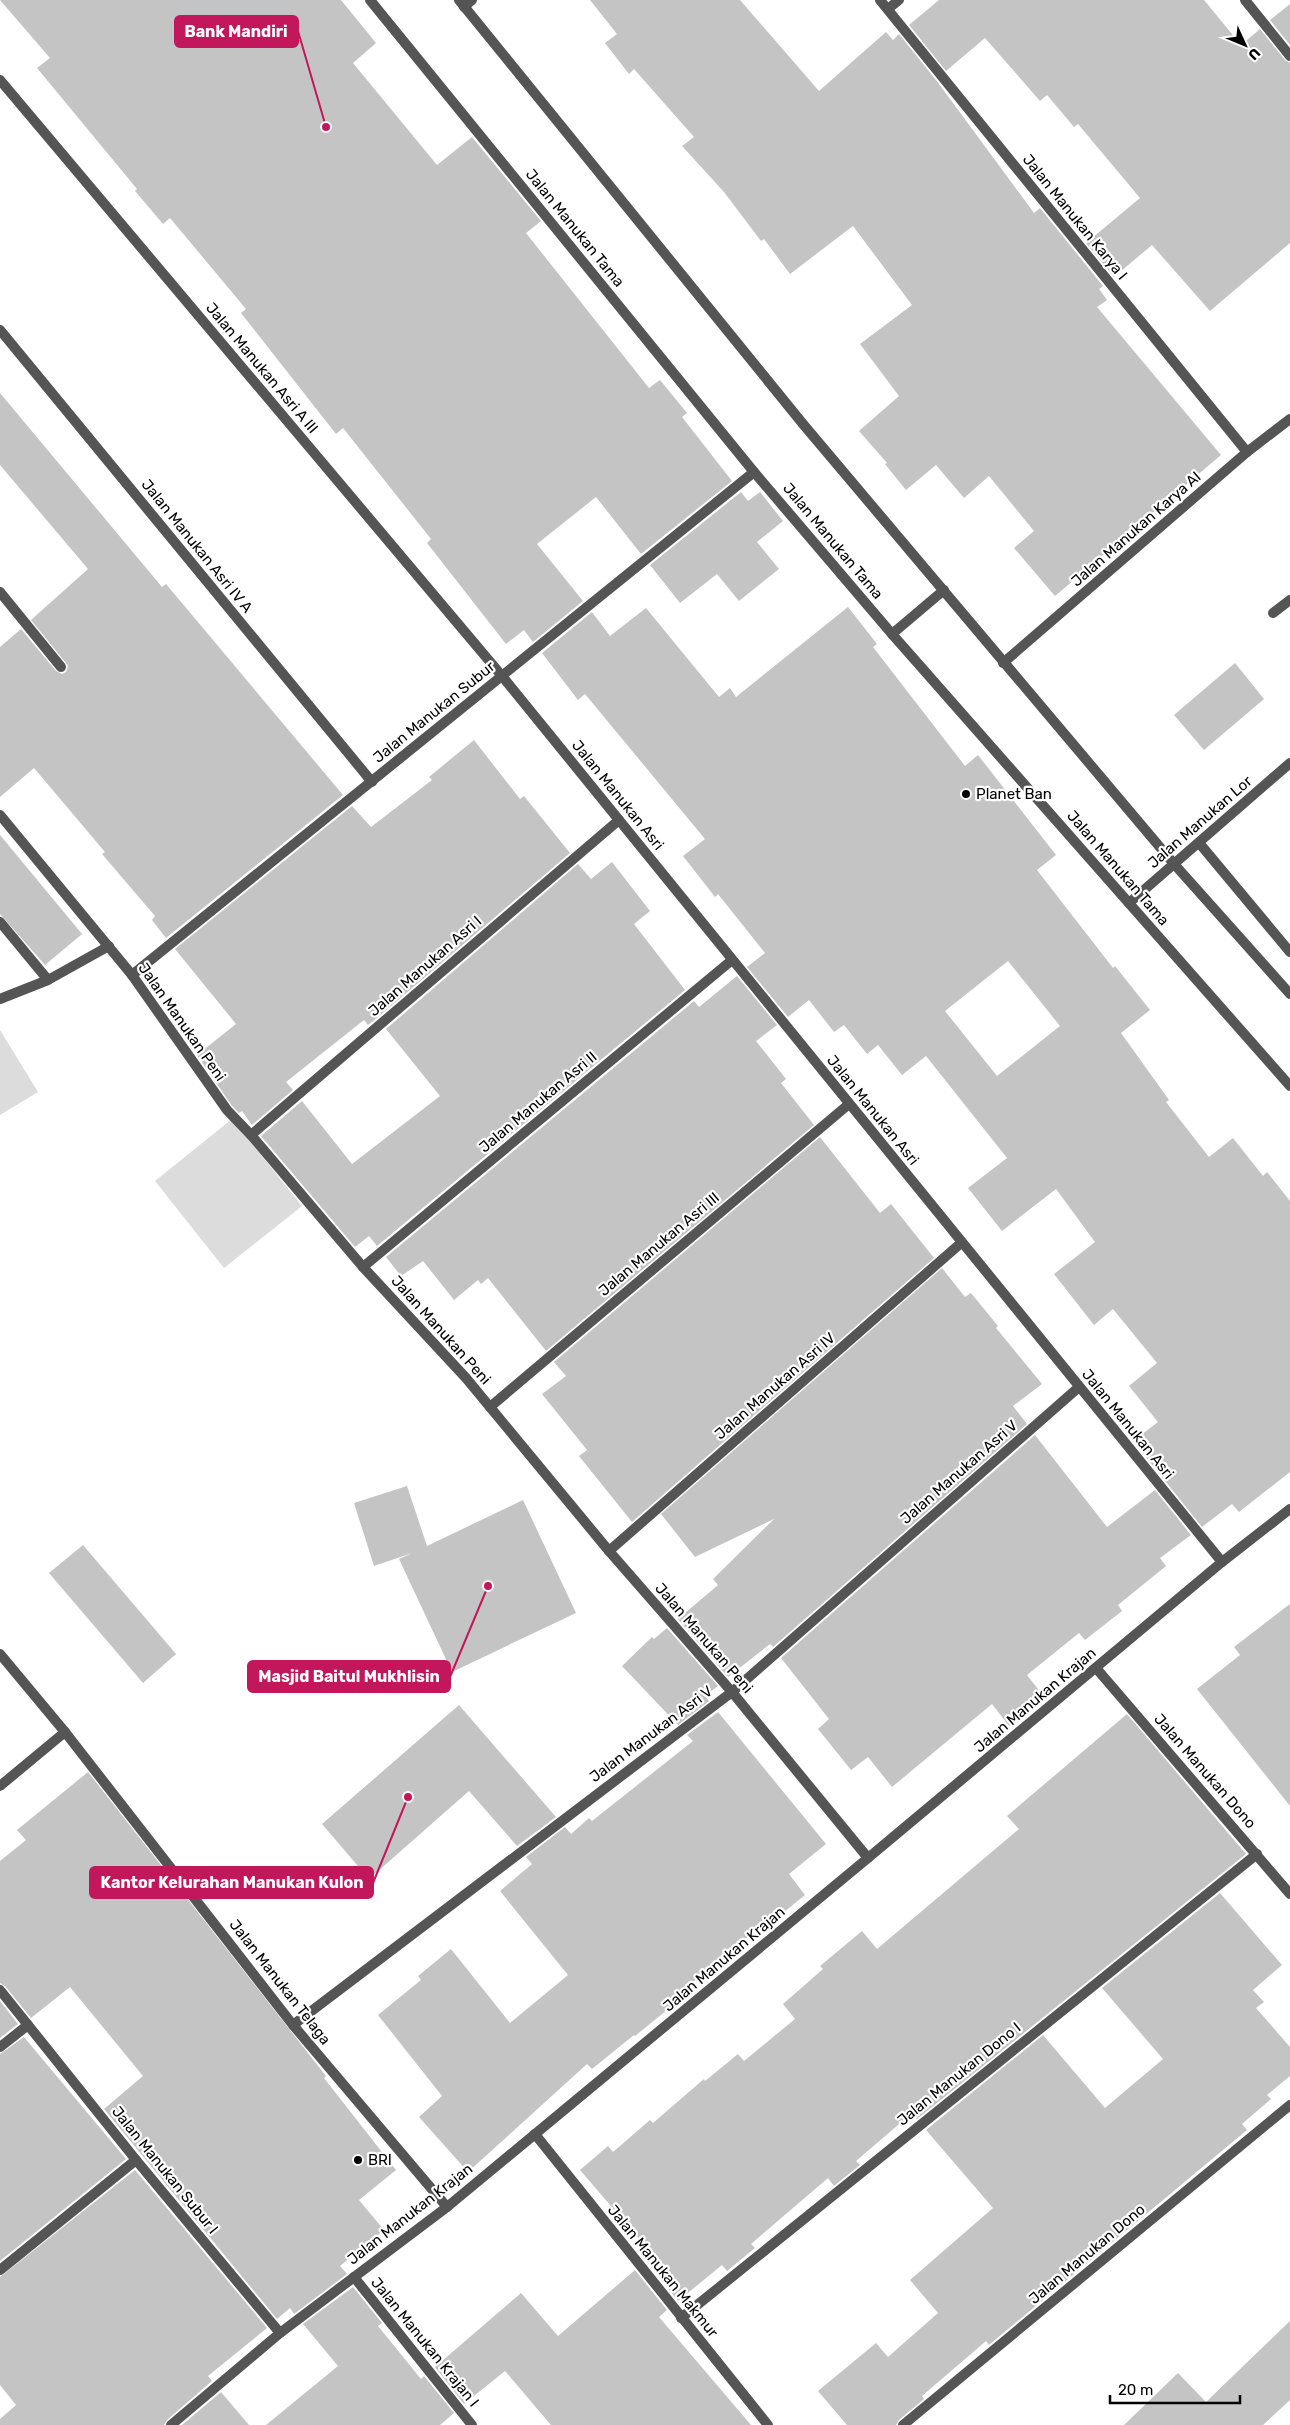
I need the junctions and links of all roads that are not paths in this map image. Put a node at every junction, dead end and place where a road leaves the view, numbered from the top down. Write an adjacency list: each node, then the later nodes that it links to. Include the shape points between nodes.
1 (370, 0): 12 (street, Jalan Manukan Tama)
2 (880, 0): 6 (street, Jalan Manukan Karya I)
3 (899, 0): 6 (street)
4 (1245, 0): 7 (street)
5 (465, 2): 13 (street, via 803,424)
6 (888, 9): 11 (street, Jalan Manukan Karya I)
7 (1290, 56)
8 (0, 80): 20 (street, Jalan Manukan Asri A III)
9 (0, 330): 22 (street, Jalan Manukan Asri IV A)
10 (1290, 419): 11 (street, Jalan Manukan Karya AI)
11 (1247, 452): 18 (street, Jalan Manukan Karya AI)
12 (754, 472): 17 (street, Jalan Manukan Tama); 20 (street, Jalan Manukan Subur)
13 (944, 590): 17 (street); 18 (street)
14 (0, 592): 19 (street)
15 (1290, 600): 16 (street)
16 (1273, 613)
17 (892, 634): 27 (street, Jalan Manukan Tama)
18 (1003, 663): 26 (street)
19 (61, 667)
20 (502, 676): 22 (street, Jalan Manukan Subur); 24 (street, Jalan Manukan Asri)
21 (1290, 763): 25 (street, Jalan Manukan Lor)
22 (372, 782): 32 (street, Jalan Manukan Subur)
23 (0, 815): 29 (street, Jalan Manukan Peni)
24 (619, 820): 31 (street, Jalan Manukan Asri); 38 (street, Jalan Manukan Asri I)
25 (1200, 844): 26 (street, Jalan Manukan Lor); 30 (street)
26 (1175, 865): 27 (street, Jalan Manukan Lor); 34 (street)
27 (1129, 903): 36 (street, Jalan Manukan Tama)
28 (0, 922): 33 (street)
29 (109, 946): 32 (street, Jalan Manukan Peni); 33 (street)
30 (1290, 952)
31 (732, 960): 37 (street, Jalan Manukan Asri); 40 (street, Jalan Manukan Asri II)
32 (132, 975): 38 (street, Jalan Manukan Peni, via 212,1091)
33 (48, 980): 35 (street)
34 (1290, 994)
35 (0, 999)
36 (1290, 1086)
37 (848, 1104): 39 (street, Jalan Manukan Asri); 42 (street, Jalan Manukan Asri III)
38 (251, 1134): 40 (street, Jalan Manukan Peni)
39 (961, 1242): 41 (street, Jalan Manukan Asri); 44 (street, Jalan Manukan Asri IV)
40 (363, 1267): 42 (street, Jalan Manukan Peni)
41 (1079, 1387): 45 (street, Jalan Manukan Asri); 48 (street, Jalan Manukan Asri V)
42 (490, 1407): 44 (street, Jalan Manukan Peni)
43 (1290, 1509): 45 (street, Jalan Manukan Krajan)
44 (609, 1551): 48 (street, Jalan Manukan Peni)
45 (1222, 1562): 47 (street, Jalan Manukan Krajan)
46 (0, 1654): 49 (street, Jalan Manukan Telaga)
47 (1096, 1668): 51 (street, Jalan Manukan Dono); 52 (street, Jalan Manukan Krajan)
48 (732, 1692): 52 (street, Jalan Manukan Peni); 56 (street, Jalan Manukan Asri V)
49 (65, 1732): 50 (street); 56 (street, Jalan Manukan Telaga)
50 (0, 1786)
51 (1256, 1854): 53 (street, Jalan Manukan Dono); 64 (street, Jalan Manukan Dono I)
52 (868, 1858): 59 (street, Jalan Manukan Krajan)
53 (1290, 1894)
54 (0, 1990): 55 (street, Jalan Manukan Subur I)
55 (28, 2025): 57 (street); 60 (street, Jalan Manukan Subur I)
56 (293, 2025): 61 (street, Jalan Manukan Telaga)
57 (0, 2047)
58 (1290, 2105): 69 (street, Jalan Manukan Dono)
59 (535, 2134): 61 (street, Jalan Manukan Krajan); 64 (street, Jalan Manukan Makmur)
60 (136, 2160): 62 (street); 65 (street, Jalan Manukan Subur I)
61 (447, 2207): 63 (street, Jalan Manukan Krajan)
62 (0, 2270)
63 (354, 2277): 65 (street, Jalan Manukan Krajan); 67 (street, Jalan Manukan Krajan I)
64 (680, 2318): 68 (street, Jalan Manukan Makmur)
65 (280, 2333): 66 (street, Jalan Manukan Krajan)
66 (171, 2425)
67 (472, 2425)
68 (768, 2425)
69 (903, 2425)

